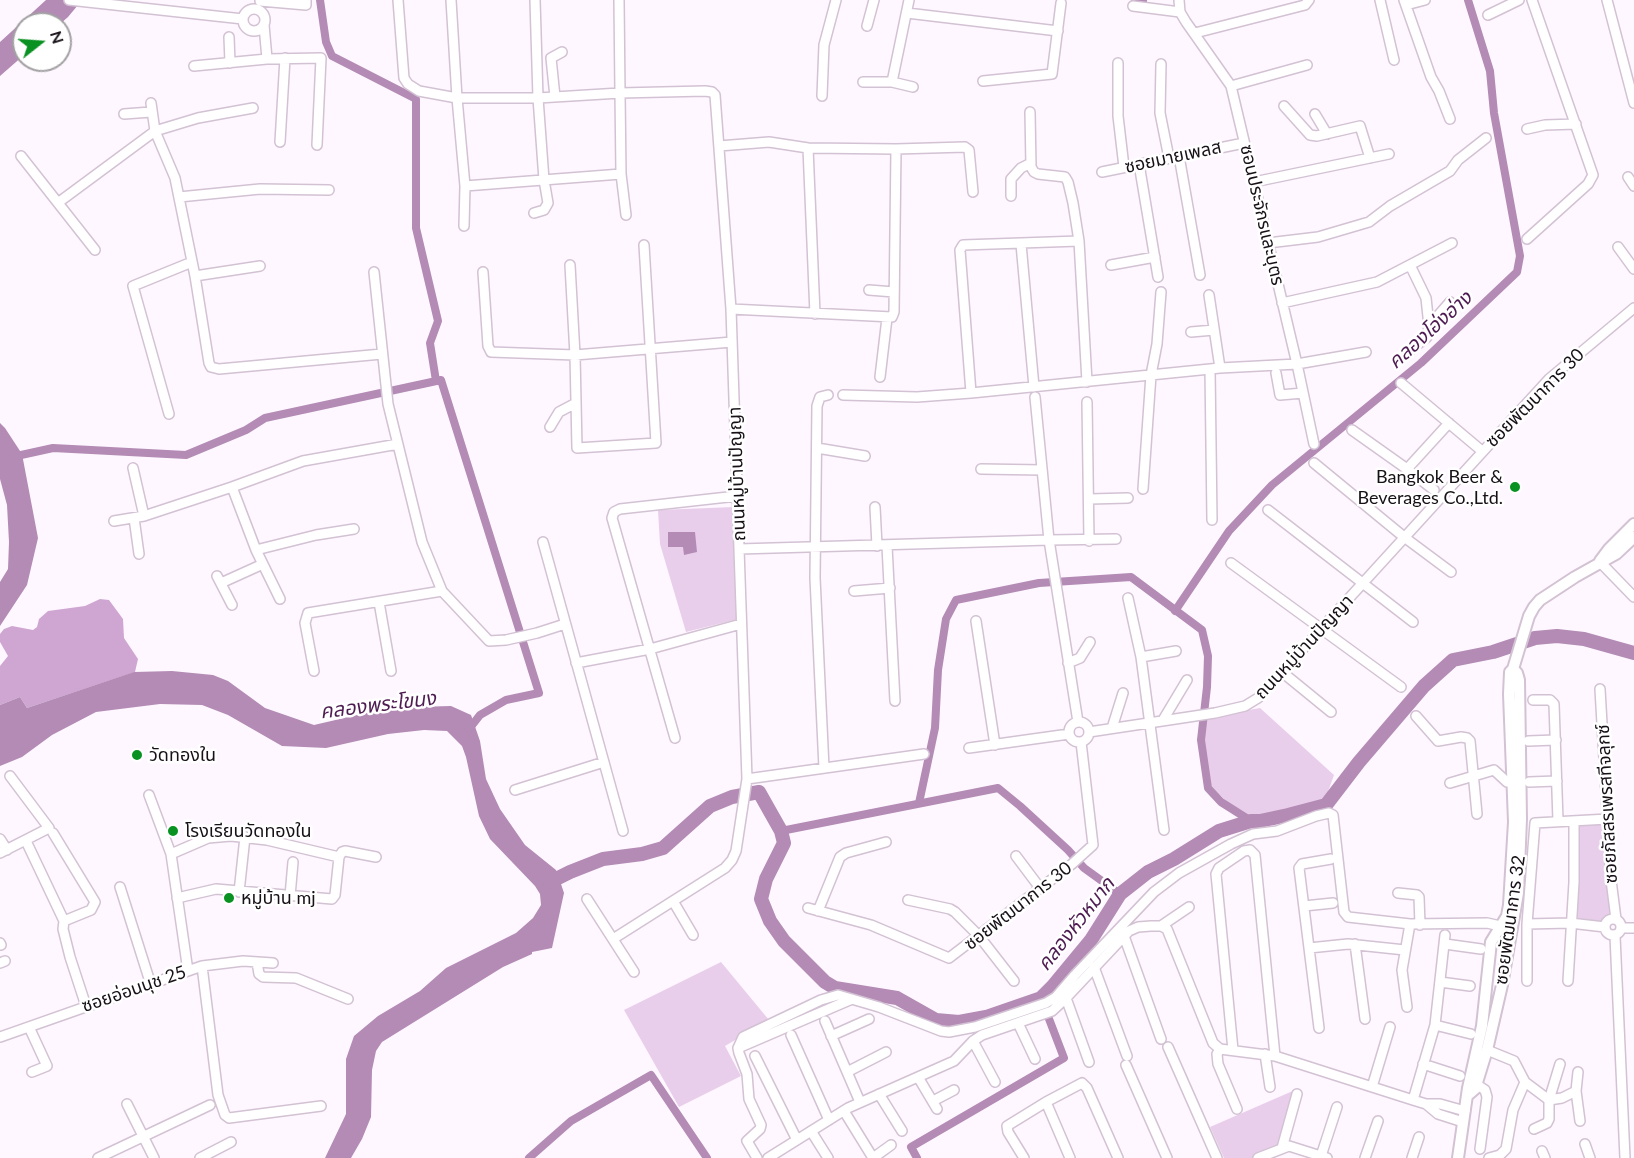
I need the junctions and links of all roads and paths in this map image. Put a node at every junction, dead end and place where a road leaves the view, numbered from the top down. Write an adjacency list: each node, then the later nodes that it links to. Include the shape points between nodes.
1 (69, 0): 24 (street)
2 (306, 0): 19 (street, via 306,5)
3 (398, 0): 47 (street, via 404,78 419,91)
4 (452, 0): 47 (street)
5 (535, 0): 48 (street)
6 (619, 0): 44 (street)
7 (836, 0): 45 (street, via 824,45)
8 (873, 0): 26 (street)
9 (909, 0): 22 (street)
10 (1179, 0): 21 (street)
11 (1309, 0): 28 (street, via 1305,5)
12 (1380, 0): 33 (street)
13 (1425, 0): 17 (street)
14 (1519, 0): 23 (street)
15 (1532, 0): 56 (street)
16 (1608, 0): 49 (street)
17 (1405, 2): 55 (street)
18 (1061, 3): 27 (street)
19 (260, 4): 24 (street); 25 (street)
20 (1133, 6): 21 (street)
21 (1180, 12): 28 (street, ซอนประจักรและบุตร)
22 (907, 13): 27 (street); 41 (street)
23 (1488, 15)
24 (243, 19): 25 (street, via 251,30)
25 (264, 25): 32 (street)
26 (867, 26)
27 (1058, 31): 39 (street, via 1052,74)
28 (1195, 33): 42 (street, ซอนประจักรและบุตร)
29 (229, 37): 34 (street)
30 (562, 52): 46 (street, via 551,58)
31 (285, 58): 32 (street); 61 (street); 63 (street, via 321,58)
32 (267, 59): 34 (street)
33 (1394, 60)
34 (230, 63): 38 (street)
35 (1118, 63): 74 (street, via 1118,116)
36 (1161, 64): 70 (street, via 1160,113)
37 (1307, 65): 42 (street)
38 (194, 66)
39 (983, 81)
40 (863, 82): 41 (street)
41 (892, 82): 43 (street)
42 (1231, 86): 62 (street, ซอนประจักรและบุตร)
43 (913, 87)
44 (620, 93): 46 (street); 64 (street, ถนนหมู่บ้านปัญญา, via 712,92); 76 (street)
45 (822, 96)
46 (555, 97): 48 (street)
47 (457, 98): 48 (street); 80 (street)
48 (538, 98): 78 (street)
49 (1634, 103)
50 (1284, 106): 59 (street, via 1310,135)
51 (253, 108): 58 (street)
52 (1030, 112): 72 (street)
53 (124, 114): 58 (street, via 151,108)
54 (1316, 114): 59 (street)
55 (1450, 119)
56 (1576, 124): 57 (street); 90 (street, via 1593,170 1592,179)
57 (1527, 129)
58 (155, 131): 85 (street); 86 (street)
59 (1327, 134): 71 (street, via 1360,126)
60 (1486, 138): 92 (street, via 1450,171 1369,222 1318,237)
61 (280, 142)
62 (1244, 142): 69 (street, ซอยมายเพลส); 79 (street, ซอนประจักรและบุตร)
63 (317, 145)
64 (719, 146): 65 (street, via 769,142); 117 (street, ถนนหมู่บ้านปัญญา)
65 (808, 148): 66 (street); 118 (street)
66 (896, 149): 83 (street, via 967,148); 111 (street)
67 (1389, 153): 71 (street)
68 (21, 156): 86 (street)
69 (1179, 156): 70 (street, ซอยมายเพลส); 107 (street)
70 (1169, 158): 73 (street, ซอยมายเพลส)
71 (1370, 158): 79 (street)
72 (1031, 163): 84 (street, via 1011,179); 91 (street, via 1038,174 1065,177)
73 (1139, 164): 74 (street, ซอยมายเพลส); 98 (street)
74 (1124, 167): 75 (street, ซอยมายเพลส)
75 (1102, 172)
76 (621, 174): 78 (street); 88 (street)
77 (1628, 177): 81 (street)
78 (543, 180): 80 (street); 87 (street, via 547,207)
79 (1254, 182): 92 (street, ซอนประจักรและบุตร)
80 (465, 186): 89 (street)
81 (1634, 186)
82 (329, 190): 85 (street, via 260,189)
83 (973, 192)
84 (1011, 196)
85 (179, 197): 99 (street)
86 (59, 202): 97 (street)
87 (534, 213)
88 (626, 215)
89 (464, 226)
90 (1527, 239)
91 (1079, 241): 94 (street); 134 (street)
92 (1268, 243): 115 (street, ซอนประจักรและบุตร)
93 (1452, 243): 102 (street)
94 (1021, 244): 136 (street); 137 (street, via 970,244 960,250)
95 (644, 245): 124 (street)
96 (1618, 247): 104 (street)
97 (95, 250)
98 (1155, 256): 101 (street); 109 (street)
99 (192, 262): 108 (street); 143 (street, via 133,286)
100 (570, 265): 128 (street)
101 (1111, 265)
102 (1410, 265): 115 (street, via 1377,282); 120 (street, via 1426,298)
103 (260, 266): 108 (street)
104 (1634, 269)
105 (374, 272): 127 (street)
106 (483, 272): 128 (street, via 491,352)
107 (1200, 275)
108 (195, 276): 127 (street, via 211,367)
109 (1158, 277)
110 (869, 290): 111 (street)
111 (894, 292): 119 (street, via 894,312)
112 (1161, 292): 132 (street)
113 (1209, 295): 121 (street)
114 (1450, 302): 120 (street)
115 (1282, 303): 129 (street, ซอนประจักรและบุตร)
116 (1634, 308): 150 (street, ซอยพัฒนาการ 30, via 1550,379)
117 (731, 309): 118 (street); 123 (street, ถนนหมู่บ้านปัญญา)
118 (814, 314): 119 (street)
119 (887, 318): 133 (street)
120 (1429, 326): 126 (street, via 1427,337)
121 (1214, 330): 122 (street); 130 (street)
122 (1191, 332)
123 (732, 342): 124 (street); 161 (street, ถนนหมู่บ้านปัญญา)
124 (650, 349): 128 (street); 142 (street, via 656,443 577,448)
125 (1366, 352): 129 (street)
126 (1408, 352)
127 (382, 354): 147 (street)
128 (575, 355): 142 (street)
129 (1297, 363): 130 (street); 138 (street, ซอนประจักรและบุตร)
130 (1215, 369): 132 (street); 167 (street)
131 (1276, 373): 138 (street, via 1281,395)
132 (1151, 375): 134 (street); 158 (street)
133 (880, 377)
134 (1087, 382): 136 (street)
135 (1401, 383): 144 (street)
136 (1034, 392): 137 (street); 156 (street)
137 (971, 393): 140 (street, via 917,397)
138 (1303, 393): 148 (street, ซอนประจักรและบุตร)
139 (828, 395): 149 (street, via 820,397 817,406)
140 (843, 395)
141 (1087, 402): 163 (street)
142 (576, 403): 145 (street, via 559,412)
143 (169, 414)
144 (1449, 423): 150 (street); 155 (street)
145 (550, 427)
146 (1352, 430): 155 (street)
147 (398, 444): 157 (street, via 303,461); 189 (street, via 422,542)
148 (1314, 444)
149 (817, 448): 151 (street); 180 (street)
150 (1482, 451): 160 (street, ซอยพัฒนาการ 30)
151 (865, 456)
152 (1314, 463): 171 (street)
153 (133, 468): 166 (street)
154 (981, 469): 156 (street)
155 (1407, 469): 159 (street)
156 (1042, 470): 174 (street)
157 (232, 487): 166 (street); 181 (street)
158 (1143, 489)
159 (1434, 490)
160 (1443, 495): 171 (street, ถนนหมู่บ้านปัญญา)
161 (737, 496): 179 (street, ถนนหมู่บ้านปัญญา); 202 (street, via 614,512 612,518)
162 (1128, 498): 163 (street)
163 (1090, 499): 175 (street)
164 (875, 507): 177 (street)
165 (1268, 510): 187 (street)
166 (139, 517): 168 (street); 182 (street)
167 (1212, 520)
168 (114, 521)
169 (1634, 524): 183 (street, ซอยพัฒนาการ 32)
170 (354, 530): 181 (street)
171 (1404, 537): 186 (street); 187 (street, ถนนหมู่บ้านปัญญา)
172 (1634, 537): 183 (street, ซอยพัฒนาการ 32, via 1616,554)
173 (1116, 539): 175 (street, ถนนหมู่บ้านปัญญา)
174 (1049, 540): 175 (street, ถนนหมู่บ้านปัญญา); 178 (street, ถนนหมู่บ้านปัญญา); 206 (street)
175 (1089, 541)
176 (543, 542): 198 (street)
177 (877, 546): 178 (street, ถนนหมู่บ้านปัญญา); 180 (street, ถนนหมู่บ้านปัญญา)
178 (888, 546): 188 (street)
179 (739, 549): 180 (street, ถนนหมู่บ้านปัญญา); 199 (street)
180 (816, 549): 233 (street)
181 (256, 550): 185 (street)
182 (139, 554)
183 (1600, 561): 191 (street); 207 (street, ซอยพัฒนาการ 32, via 1540,600 1529,616)
184 (1231, 563): 200 (street)
185 (263, 564): 193 (street); 195 (street, via 219,579)
186 (1452, 572)
187 (1364, 582): 197 (street); 200 (street, ถนนหมู่บ้านปัญญา)
188 (890, 588): 190 (street); 216 (street)
189 (442, 591): 194 (street); 198 (street, via 493,642)
190 (854, 591)
191 (1634, 597)
192 (1128, 598): 204 (street)
193 (280, 599)
194 (379, 602): 208 (street); 209 (street, via 307,614)
195 (232, 605)
196 (976, 621): 229 (street)
197 (1413, 622)
198 (565, 624): 205 (street)
199 (741, 624): 202 (street); 240 (street)
200 (1321, 629): 210 (street, ถนนหมู่บ้านปัญญา); 212 (street)
201 (1090, 642): 206 (street, via 1080,658)
202 (650, 649): 205 (street); 225 (street)
203 (1176, 651): 204 (street)
204 (1141, 657): 221 (street)
205 (576, 663): 232 (street)
206 (1068, 663): 220 (street)
207 (1513, 665): 237 (street, ซอยพัฒนาการ 32, via 1509,694); 280 (street, ซอยพัฒนาการ 32, via 1519,680 1521,865)
208 (391, 671)
209 (314, 672)
210 (1282, 672): 217 (street); 219 (street, ถนนหมู่บ้านปัญญา, via 1245,706)
211 (1187, 680): 219 (street)
212 (1401, 687)
213 (1600, 689): 244 (street, ซอยภัสสรเพรสทีจลุกซ์)
214 (1123, 693): 222 (street)
215 (1533, 700): 226 (street, via 1553,701)
216 (895, 701)
217 (1331, 712)
218 (1416, 716): 234 (street, via 1438,741 1470,741)
219 (1162, 720): 221 (street, ถนนหมู่บ้านปัญญา)
220 (1078, 722): 223 (street); 224 (street)
221 (1149, 722): 222 (street, ถนนหมู่บ้านปัญญา); 247 (street)
222 (1112, 728): 223 (street, ถนนหมู่บ้านปัญญา)
223 (1089, 732): 228 (street)
224 (1069, 734): 228 (street, via 1072,740); 229 (street)
225 (675, 738)
226 (1556, 740): 227 (street); 236 (street)
227 (1528, 741)
228 (1082, 742): 262 (street, ซอยพัฒนาการ 30, via 1094,840 1091,849)
229 (995, 745): 230 (street)
230 (969, 748)
231 (924, 754): 233 (street)
232 (604, 762): 241 (street); 248 (street)
233 (824, 768): 240 (street)
234 (1473, 775): 237 (street, via 1494,770 1507,782); 239 (street); 243 (street)
235 (10, 776): 252 (street, via 49,828)
236 (1557, 781): 238 (street); 245 (street)
237 (1513, 782): 280 (street, ซอยพัฒนาการ 32, via 1515,822)
238 (1529, 782)
239 (1450, 783)
240 (747, 784): 269 (street, via 732,860)
241 (515, 790)
242 (149, 795): 255 (street)
243 (1477, 814)
244 (1608, 819): 246 (street); 273 (street, ซอยภัสสรเพรสทีจลุกซ์)
245 (1558, 821): 246 (street); 277 (street, via 1534,826)
246 (1574, 821): 275 (street)
247 (1164, 830)
248 (623, 831)
249 (54, 833): 274 (street, via 95,902 86,914)
250 (245, 837): 255 (street, via 207,838); 257 (street); 263 (street)
251 (0, 839): 254 (street)
252 (26, 841): 254 (street); 274 (street)
253 (886, 842): 285 (street, ซอยพัฒนาการ 30, via 840,857 813,910 870,925 949,958)
254 (4, 852)
255 (171, 854): 266 (street)
256 (1016, 856): 262 (street)
257 (339, 857): 258 (street, via 345,851); 265 (street, via 334,898)
258 (376, 857)
259 (1331, 859): 271 (street, via 1300,865)
260 (293, 862): 265 (street)
261 (120, 887): 303 (street)
262 (1040, 888): 285 (street, ซอยพัฒนาการ 30)
263 (239, 892): 265 (street); 266 (street, via 208,889)
264 (1398, 893): 278 (street, via 1419,897)
265 (290, 896)
266 (177, 898): 297 (street)
267 (587, 899): 288 (street)
268 (908, 900): 285 (street, via 956,912)
269 (673, 901): 284 (street); 288 (street)
270 (1333, 903): 271 (street)
271 (1304, 906): 290 (street)
272 (1190, 907): 279 (street)
273 (1616, 919): 281 (street, via 1609,920); 282 (street, ซอยภัสสรเพรสทีจลุกซ์)
274 (64, 921): 307 (street, via 70,957)
275 (1570, 923): 277 (street); 281 (street); 301 (street)
276 (1410, 924): 278 (street); 292 (street); 381 (street, via 1346,915 1333,815 1325,813 1277,831 1253,834 1179,873 1146,899 1056,998 1046,1003 949,1032 852,999 738,1048 747,1074 749,1099 761,1125 747,1141)
277 (1527, 924): 300 (street)
278 (1420, 925): 280 (street, via 1487,923)
279 (1161, 926): 286 (street, via 1138,927); 324 (street, via 1167,929 1213,1043)
280 (1507, 927): 326 (street, ซอยพัฒนาการ 32); 349 (street, ซอยพัฒนาการ 32, via 1491,942 1482,1026)
281 (1605, 927): 287 (street)
282 (1622, 928): 283 (street); 287 (street)
283 (1634, 928)
284 (693, 935)
285 (979, 936): 299 (street)
286 (1124, 936): 296 (street); 321 (street)
287 (1615, 936): 395 (street)
288 (613, 939): 298 (street)
289 (1355, 944): 290 (street); 292 (street); 310 (street)
290 (1310, 948): 316 (street)
291 (1481, 949): 302 (street, via 1445,940)
292 (1405, 950): 308 (street, via 1402,970)
293 (257, 962): 294 (street, ซอยอ่อนนุช 25); 295 (street, ซอยอ่อนนุช 25); 306 (street, via 263,977 296,978)
294 (273, 963)
295 (202, 966): 297 (street, ซอยอ่อนนุช 25); 356 (street, via 218,1095 225,1115 229,1118)
296 (1094, 967): 305 (street); 388 (street, via 1126,1061)
297 (188, 971): 303 (street, ซอยอ่อนนุช 25)
298 (634, 972)
299 (1014, 981)
300 (1527, 981)
301 (1568, 981)
302 (1440, 982): 304 (street); 313 (street)
303 (151, 985): 307 (street, ซอยอ่อนนุช 25)
304 (1470, 986)
305 (1066, 998): 312 (street, via 1052,1011); 332 (street)
306 (348, 999)
307 (86, 1006): 314 (street, ซอยอ่อนนุช 25)
308 (1407, 1007)
309 (869, 1019): 319 (street)
310 (1365, 1019)
311 (825, 1021): 319 (street)
312 (1018, 1023): 322 (street); 331 (street)
313 (1434, 1025): 317 (street); 333 (street)
314 (29, 1027): 320 (street, ซอยอ่อนนุช 25); 335 (street, via 47,1066)
315 (1390, 1027): 344 (street)
316 (1319, 1028)
317 (1472, 1034)
318 (791, 1035): 361 (street)
319 (831, 1036): 336 (street)
320 (0, 1037)
321 (1161, 1039)
322 (973, 1041): 339 (street, via 954,1061); 340 (street)
323 (1168, 1047): 389 (street)
324 (1220, 1049): 325 (street); 358 (street, via 1218,1064)
325 (1233, 1050): 328 (street); 330 (street, via 1216,874 1219,868 1250,850 1255,855)
326 (1487, 1050): 341 (street, via 1514,1061); 342 (street, ซอยพัฒนาการ 32)
327 (886, 1052): 336 (street)
328 (1264, 1054): 330 (street); 343 (street)
329 (755, 1056): 369 (street)
330 (1275, 1056): 344 (street)
331 (1035, 1059)
332 (1089, 1062)
333 (1423, 1064): 338 (street); 350 (street)
334 (1560, 1064): 351 (street)
335 (32, 1072)
336 (847, 1072): 352 (street)
337 (1578, 1072): 346 (street)
338 (1460, 1076)
339 (918, 1077): 345 (street, via 935,1105); 347 (street)
340 (995, 1082)
341 (1525, 1082): 351 (street); 393 (street, via 1513,1110 1506,1149)
342 (1476, 1084): 349 (street, ซอยพัฒนาการ 32); 374 (street, via 1487,1096)
343 (1270, 1087)
344 (1372, 1087): 350 (street)
345 (954, 1090)
346 (1576, 1090): 351 (street); 363 (street)
347 (879, 1094): 352 (street); 366 (street)
348 (1297, 1094): 373 (street)
349 (1468, 1095): 360 (street, ซอยพัฒนาการ 32)
350 (1413, 1100): 360 (street, via 1438,1114)
351 (1549, 1100): 364 (street, via 1547,1123)
352 (860, 1102): 359 (street)
353 (1046, 1102): 385 (street, via 1007,1126); 386 (street); 387 (street, via 1082,1083)
354 (127, 1104): 367 (street)
355 (210, 1106): 367 (street)
356 (321, 1106)
357 (1337, 1107): 377 (street)
358 (1237, 1109)
359 (844, 1111): 361 (street); 384 (street)
360 (1464, 1117): 392 (street, ซอยพัฒนาการ 32)
361 (829, 1120): 365 (street)
362 (1378, 1121): 390 (street)
363 (1580, 1121)
364 (1534, 1129)
365 (811, 1131): 369 (street); 383 (street)
366 (902, 1131)
367 (144, 1137): 378 (street); 379 (street)
368 (1419, 1137): 391 (street)
369 (797, 1140): 375 (street)
370 (231, 1142): 380 (street)
371 (1585, 1144): 394 (street)
372 (891, 1146): 384 (street)
373 (1282, 1148): 376 (street); 377 (street, via 1294,1147)
374 (1480, 1149)
375 (780, 1155): 382 (street)
376 (1262, 1157)
377 (1324, 1157)
378 (98, 1158)
379 (154, 1158)
380 (200, 1158)
381 (758, 1158)
382 (768, 1158)
383 (828, 1158)
384 (873, 1158)
385 (1024, 1158)
386 (1070, 1158)
387 (1118, 1158)
388 (1167, 1158)
389 (1217, 1158)
390 (1365, 1158)
391 (1412, 1158)
392 (1458, 1158)
393 (1489, 1158)
394 (1590, 1158)
395 (1625, 1158)

